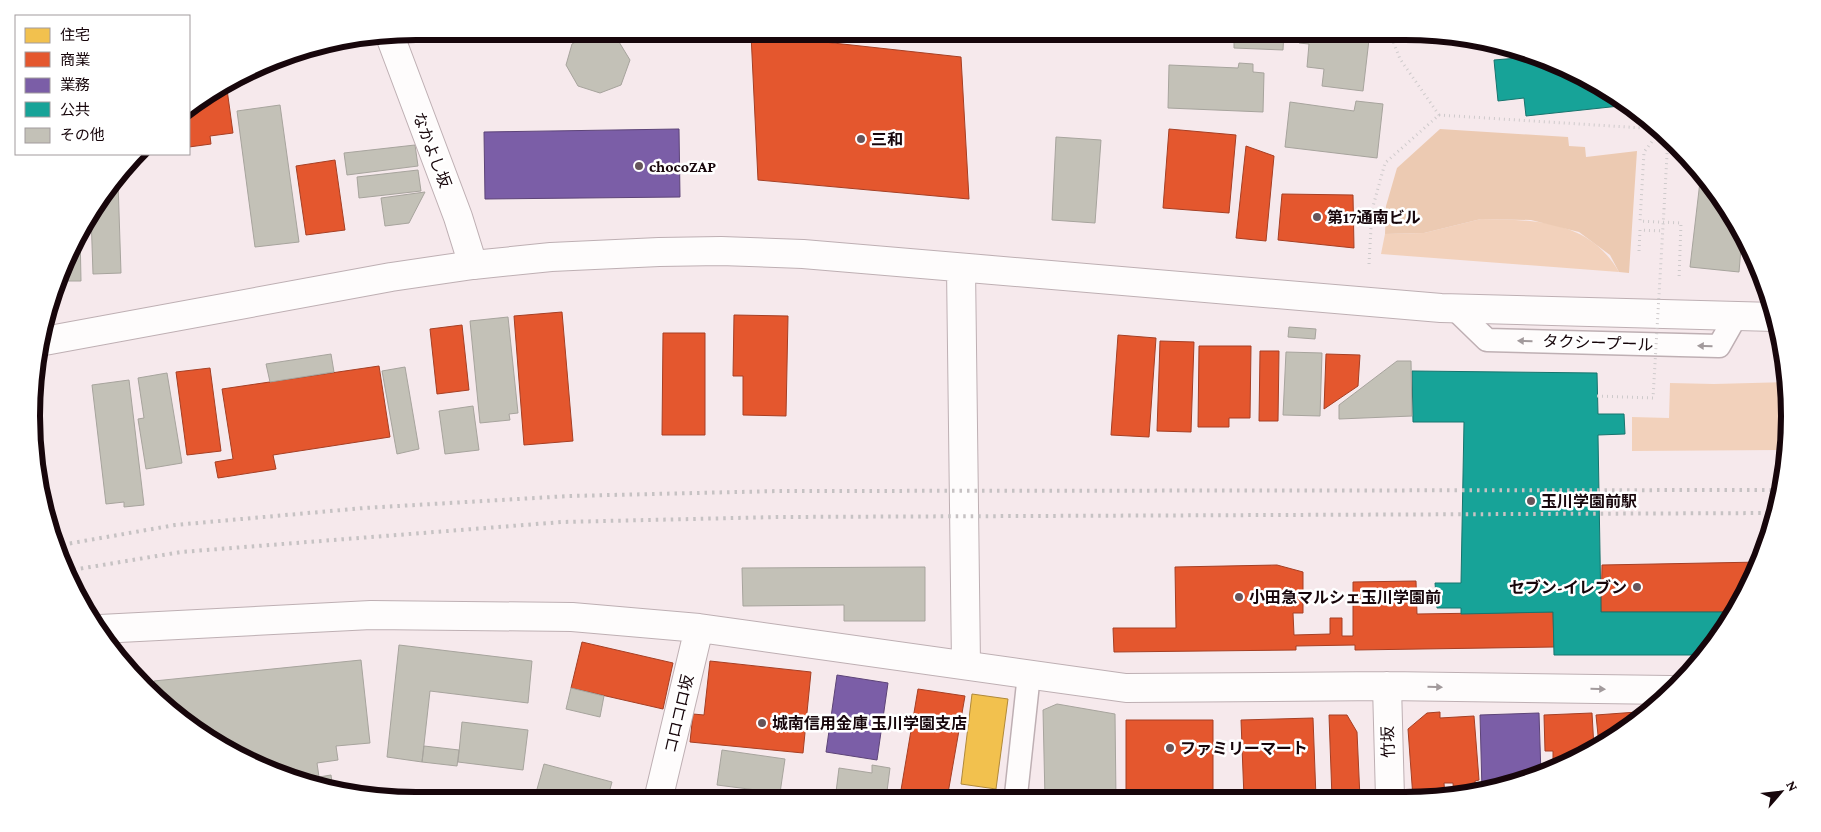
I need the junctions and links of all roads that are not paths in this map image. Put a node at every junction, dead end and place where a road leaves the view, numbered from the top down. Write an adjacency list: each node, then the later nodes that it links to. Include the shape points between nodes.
1 (392, 41): 2 (street, なかよし坂)
2 (473, 265): 3 (street, via 551,257 721,251 803,254); 5 (street)
3 (961, 268): 4 (street, via 1455,309); 8 (street)
4 (1767, 317)
5 (48, 340)
6 (699, 628): 7 (street, via 572,616 371,615); 8 (street); 12 (street, コロコロ坂)
7 (106, 630)
8 (966, 664): 9 (street)
9 (1029, 674): 10 (street, via 1126,688); 13 (lane)
10 (1386, 686): 11 (street, one-way to 11); 14 (street, 竹坂)
11 (1659, 693)
12 (660, 792)
13 (1016, 792)
14 (1390, 792)

